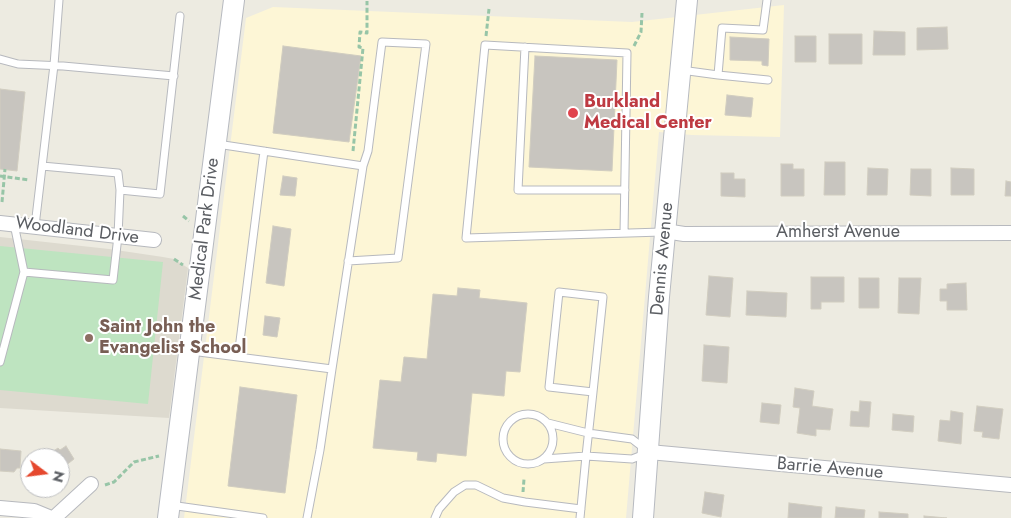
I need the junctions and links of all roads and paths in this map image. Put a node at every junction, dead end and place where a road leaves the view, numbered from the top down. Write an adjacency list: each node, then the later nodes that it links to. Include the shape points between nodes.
1 (59, 0): 13 (lane)
2 (234, 0): 20 (street, Medical Park Drive)
3 (687, 0): 14 (street, Dennis Avenue)
4 (767, 0): 15 (lane, via 763,30 722,28)
5 (367, 1): 22 (path, via 367,33 360,32 359,47 363,48)
6 (489, 9): 9 (path)
7 (642, 13): 11 (path, via 641,32)
8 (180, 16): 16 (lane)
9 (485, 45): 10 (lane); 34 (lane, via 466,238)
10 (525, 47): 11 (lane); 29 (lane, via 518,190)
11 (627, 53): 29 (lane)
12 (0, 59): 13 (lane, via 18,64)
13 (54, 65): 16 (lane); 23 (lane)
14 (681, 70): 15 (lane); 33 (street, Dennis Avenue)
15 (718, 75): 17 (lane)
16 (174, 76): 28 (lane, via 160,194)
17 (768, 80)
18 (655, 105): 19 (path)
19 (647, 106)
20 (215, 144): 21 (lane); 40 (street, Medical Park Drive)
21 (264, 151): 24 (lane); 41 (lane)
22 (353, 151)
23 (42, 166): 28 (lane, via 118,173); 32 (lane)
24 (362, 166): 38 (lane); 38 (lane, via 368,151 382,42 426,44 398,258)
25 (5, 169): 26 (path)
26 (2, 176): 27 (path); 30 (path)
27 (32, 181)
28 (120, 190): 36 (lane)
29 (625, 190): 34 (lane)
30 (2, 202)
31 (7, 223): 32 (street, Woodland Drive); 39 (lane)
32 (35, 226): 36 (street, Woodland Drive)
33 (665, 231): 34 (lane); 35 (street, Amherst Avenue, via 684,234); 47 (street, Dennis Avenue)
34 (624, 233)
35 (1011, 233)
36 (118, 236): 37 (street, Woodland Drive); 39 (lane, via 113,280)
37 (154, 240)
38 (348, 261): 43 (lane)
39 (24, 272): 42 (lane)
40 (190, 351): 41 (lane); 55 (street, Medical Park Drive)
41 (238, 357): 43 (lane)
42 (0, 362)
43 (332, 369): 59 (lane)
44 (594, 392): 44 (lane, via 603,297 559,292 549,387); 46 (lane)
45 (548, 423): 46 (lane); 50 (lane, via 554,438); 50 (lane, via 535,414 519,415 504,432 504,448 514,460 529,464)
46 (588, 433): 47 (lane, via 632,440); 49 (lane)
47 (649, 452): 49 (lane, via 632,459); 51 (street, Barrie Avenue); 62 (street, Dennis Avenue)
48 (164, 455): 52 (path, via 134,462 114,482 90,492)
49 (586, 456): 50 (lane); 54 (lane)
50 (544, 459)
51 (1011, 485)
52 (87, 487): 57 (street)
53 (0, 508): 57 (street, via 34,511)
54 (580, 509): 60 (lane, via 503,498 476,485 465,485 454,492); 61 (lane)
55 (169, 511): 56 (lane)
56 (220, 515): 58 (lane)
57 (53, 518)
58 (263, 518)
59 (307, 518)
60 (435, 518)
61 (580, 518)
62 (643, 518)

